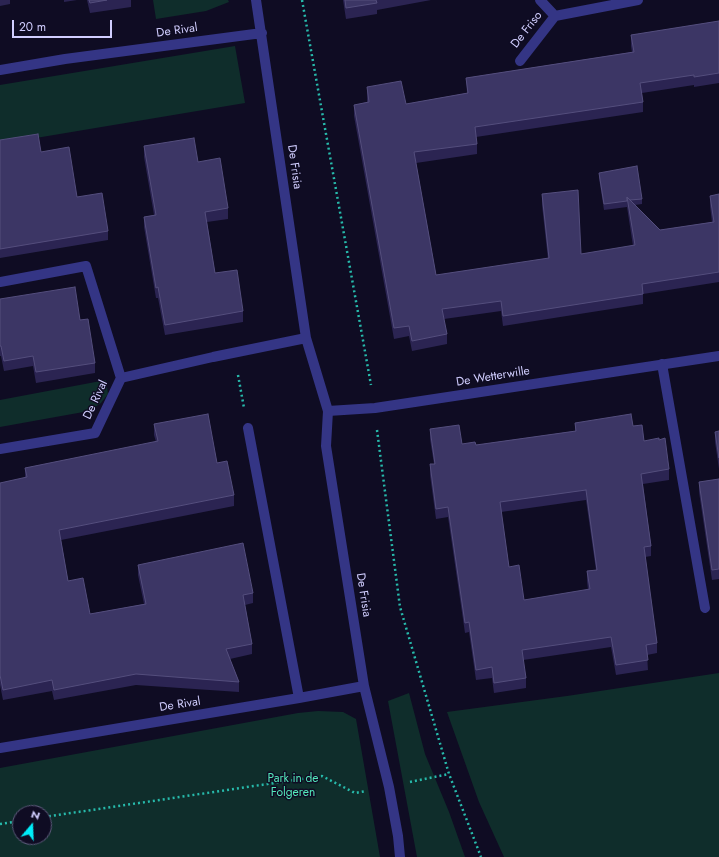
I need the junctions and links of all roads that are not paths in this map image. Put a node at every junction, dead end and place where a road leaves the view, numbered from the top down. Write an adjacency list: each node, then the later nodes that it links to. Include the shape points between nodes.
1 (256, 0): 5 (street, De Frisia)
2 (540, 0): 4 (street, De Friso)
3 (638, 0): 4 (street, De Friso)
4 (554, 16): 6 (street, De Friso)
5 (262, 33): 7 (street, De Rival); 9 (street, De Frisia)
6 (520, 61)
7 (0, 70)
8 (0, 282): 12 (street, De Rival, via 86,266)
9 (306, 338): 12 (street, De Rival, via 213,356); 13 (street, De Frisia)
10 (719, 356): 11 (street, De Wetterwille)
11 (662, 364): 13 (street, De Wetterwille, via 375,408); 16 (street)
12 (121, 378): 15 (street, De Rival, via 95,433)
13 (328, 411): 17 (street, De Frisia, via 326,446)
14 (248, 428): 18 (street)
15 (0, 450)
16 (705, 608)
17 (364, 686): 18 (street, De Rival); 20 (street, De Frisia, via 389,787)
18 (299, 698): 19 (street, De Rival)
19 (0, 748)
20 (400, 857)

